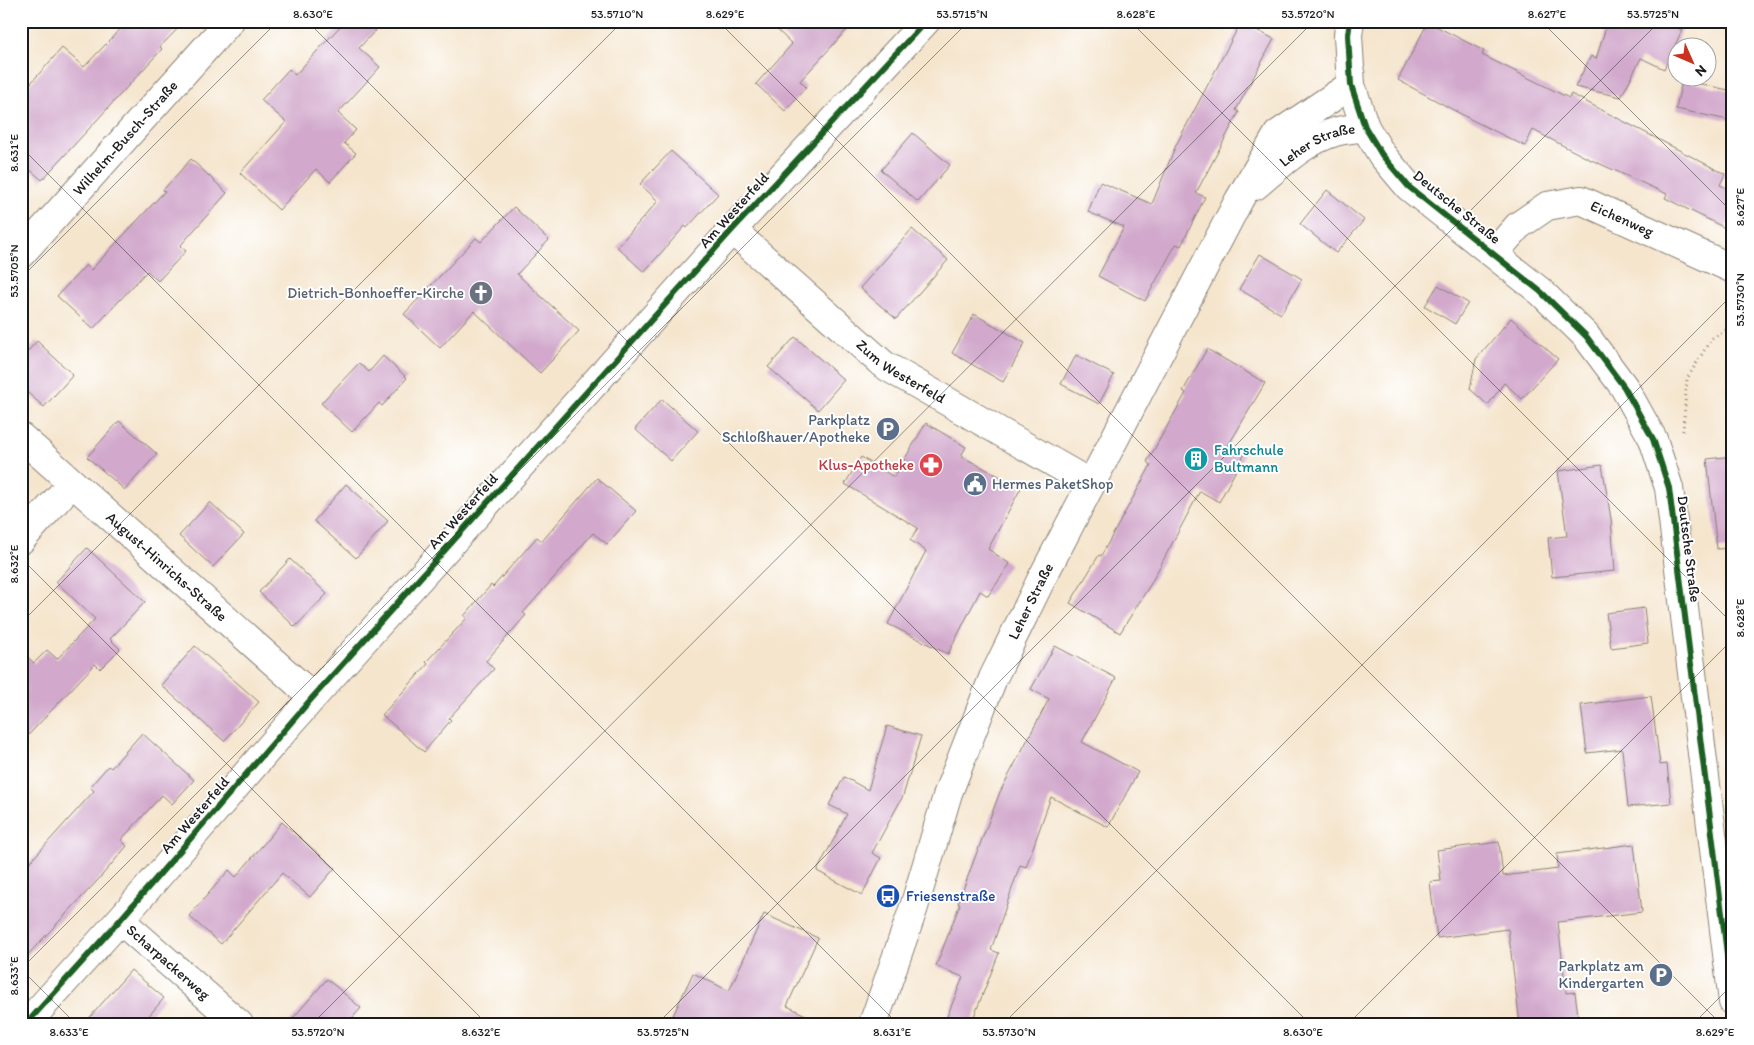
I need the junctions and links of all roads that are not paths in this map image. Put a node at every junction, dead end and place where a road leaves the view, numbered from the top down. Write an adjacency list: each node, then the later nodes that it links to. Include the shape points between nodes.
1 (230, 21): 9 (street, Wilhelm-Busch-Straße)
2 (926, 21): 7 (street, Am Westerfeld)
3 (1350, 21): 4 (street, Leher Straße)
4 (1351, 85): 5 (street, Leher Straße); 6 (street, Leher Straße, via 1278,134)
5 (1365, 127): 6 (street, Leher Straße, via 1335,132 1308,144); 8 (street, Deutsche Straße, via 1382,155 1409,187)
6 (1239, 200): 13 (street, Leher Straße)
7 (732, 230): 13 (street, Zum Westerfeld, via 884,365); 15 (street, Am Westerfeld)
8 (1494, 253): 10 (street, Eichenweg, via 1518,226 1547,206 1581,200); 17 (street, Deutsche Straße, via 1541,292 1586,336 1624,387 1653,439 1669,488)
9 (21, 254)
10 (1733, 269)
11 (21, 437): 12 (street, August-Hinrichs-Straße)
12 (72, 483): 14 (street); 15 (street, August-Hinrichs-Straße)
13 (1091, 484): 20 (street, Leher Straße, via 993,678 948,793 914,907)
14 (21, 540)
15 (313, 697): 16 (street, Am Westerfeld)
16 (120, 920): 18 (street, Am Westerfeld); 19 (street, Scharpackerweg)
17 (1733, 1002)
18 (26, 1024)
19 (239, 1024)
20 (873, 1024)

